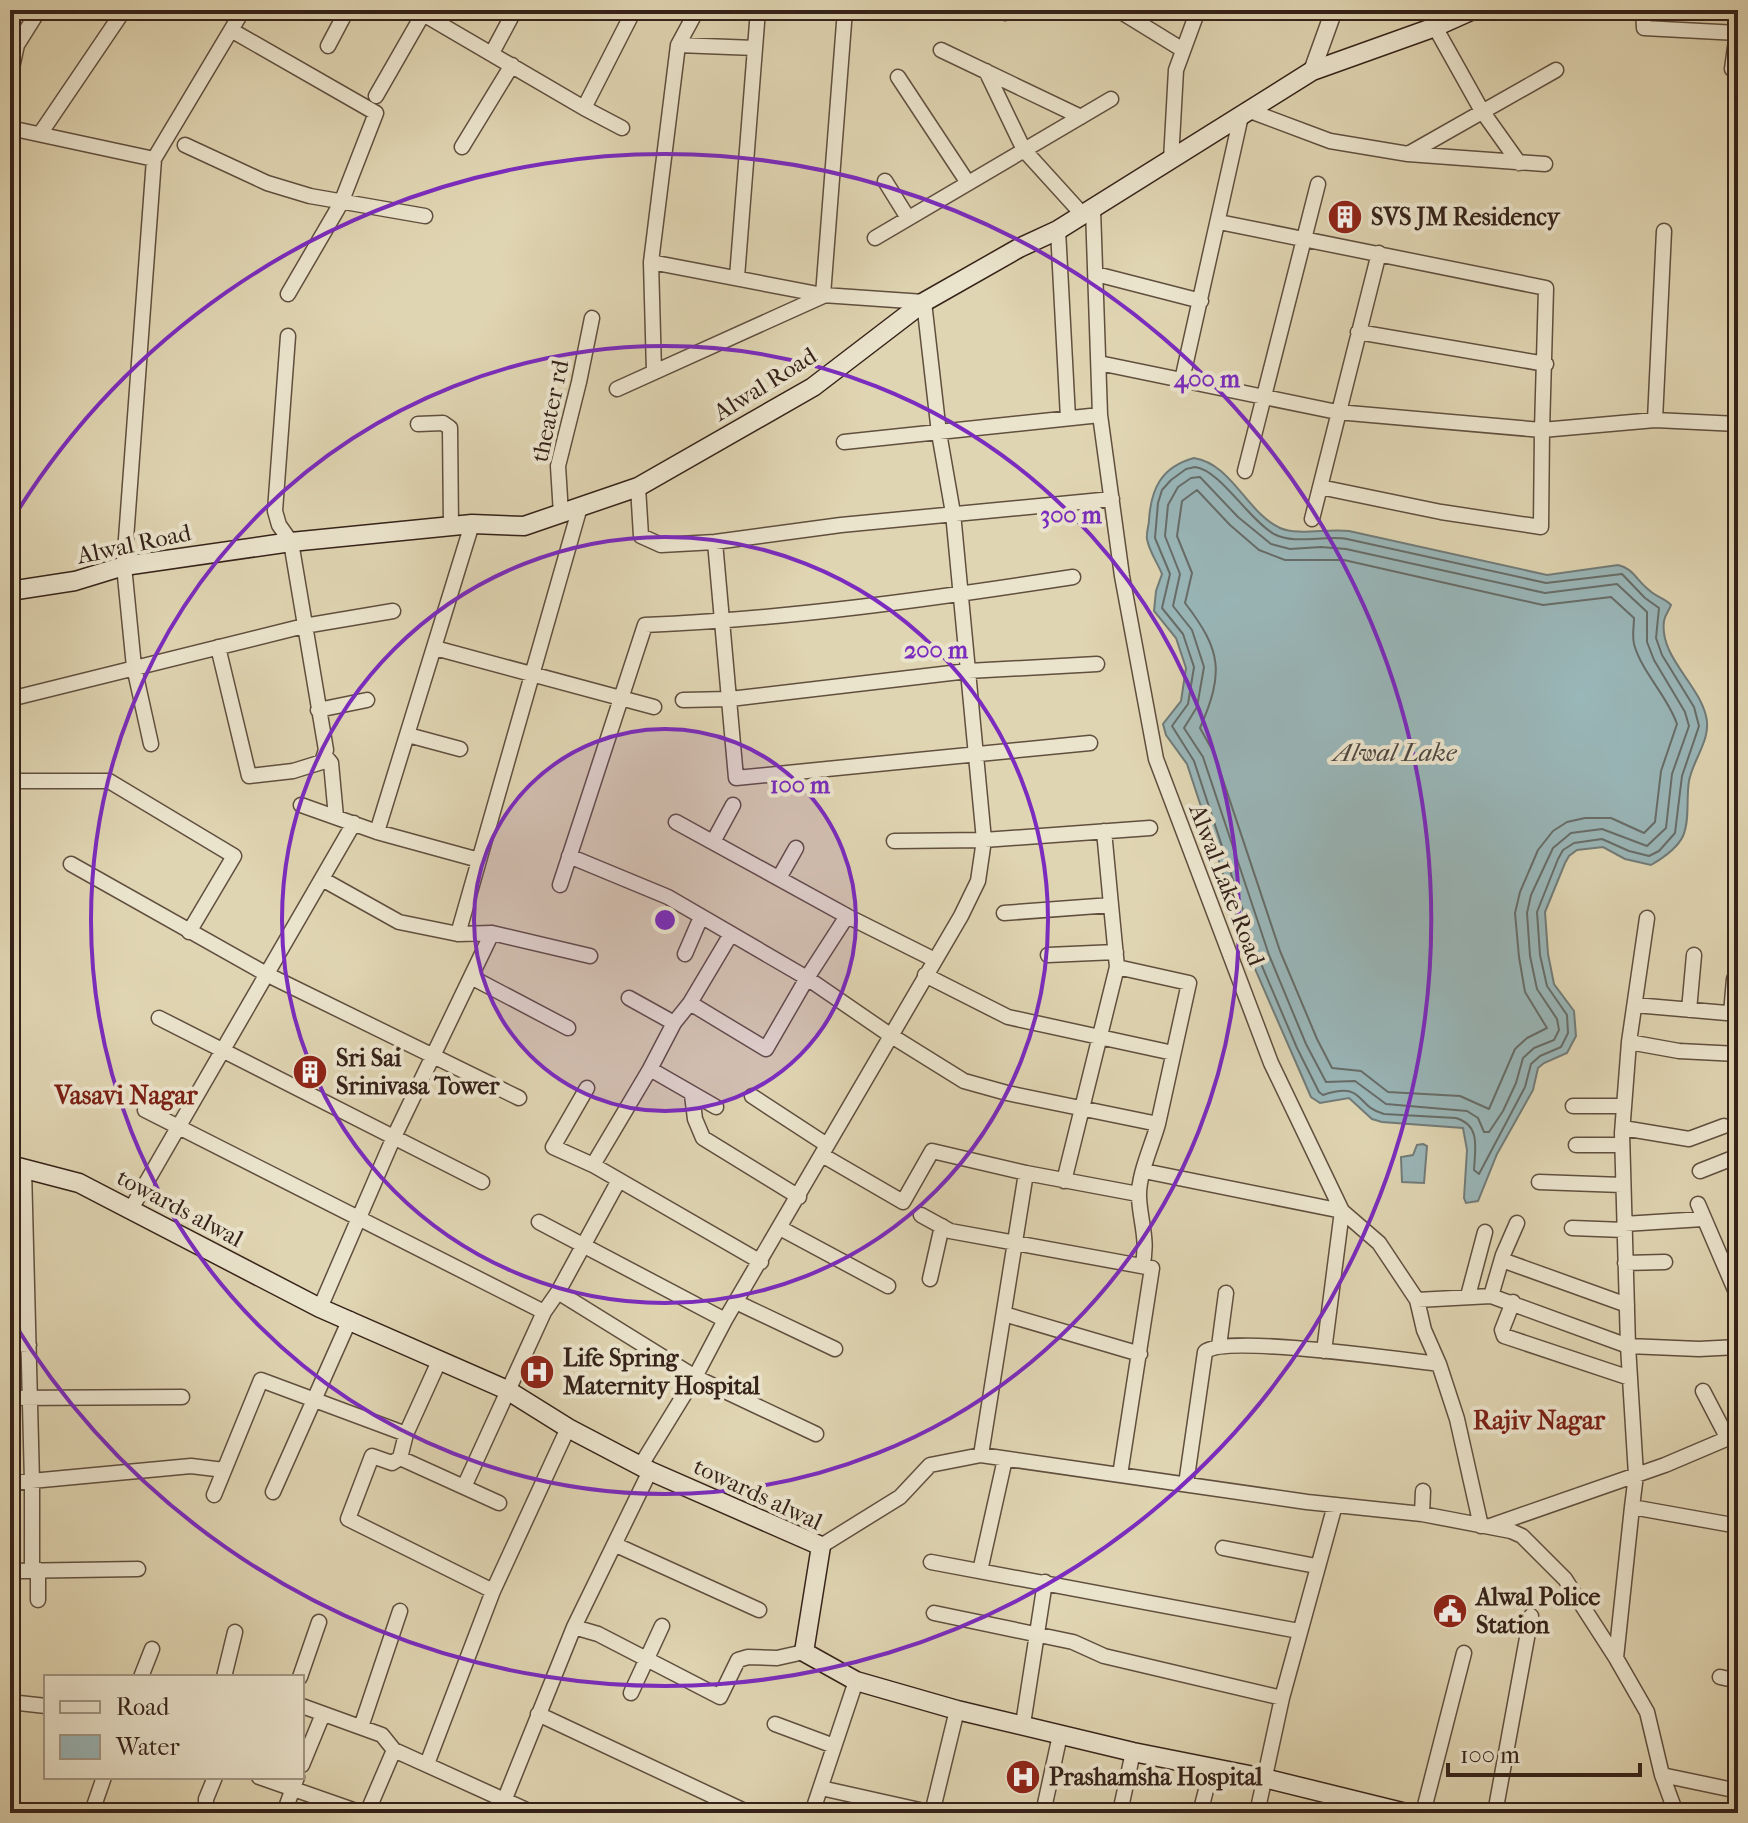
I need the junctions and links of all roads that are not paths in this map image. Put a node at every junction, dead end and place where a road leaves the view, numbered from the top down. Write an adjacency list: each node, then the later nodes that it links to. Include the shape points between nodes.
1 (39, 10): 30 (street, via 17,45)
2 (124, 10): 40 (street)
3 (243, 10): 17 (street)
4 (347, 10): 20 (street)
5 (515, 10): 24 (street)
6 (634, 10): 34 (street)
7 (697, 10): 19 (street)
8 (758, 10): 21 (street)
9 (845, 10): 66 (street)
10 (1118, 10): 23 (street)
11 (1198, 10): 23 (street)
12 (1334, 10): 29 (street)
13 (1473, 10): 16 (main road, Alwal Road)
14 (1643, 10): 18 (street, via 1644,28)
15 (424, 12): 24 (street); 32 (street)
16 (1435, 27): 29 (main road, Alwal Road); 35 (street)
17 (231, 30): 45 (street); 52 (street, via 376,113)
18 (1738, 33): 26 (street)
19 (678, 45): 21 (street); 62 (street)
20 (328, 46)
21 (755, 48): 64 (street)
22 (941, 50): 28 (street)
23 (1183, 50): 46 (street, via 1176,70)
24 (492, 53): 25 (street)
25 (512, 65): 34 (street); 42 (street)
26 (1732, 69)
27 (1556, 70): 35 (street)
28 (986, 71): 37 (street); 43 (street)
29 (1312, 71): 36 (main road, Alwal Road)
30 (10, 77)
31 (898, 77): 50 (street)
32 (376, 96)
33 (1111, 99): 37 (street)
34 (584, 108): 39 (street)
35 (1482, 111): 44 (street); 47 (street)
36 (1245, 113): 44 (street, via 1330,141); 46 (main road, Alwal Road); 56 (street)
37 (1081, 117): 43 (street)
38 (10, 128): 40 (street)
39 (622, 128)
40 (40, 134): 45 (street)
41 (185, 145): 52 (street, via 267,183)
42 (462, 147)
43 (1024, 150): 50 (street); 53 (street)
44 (1408, 154): 47 (street)
45 (154, 159): 99 (street)
46 (1171, 160): 53 (main road, Alwal Road)
47 (1519, 163): 48 (street)
48 (1545, 164)
49 (885, 181): 55 (street)
50 (968, 183): 55 (street)
51 (1318, 184): 60 (street)
52 (341, 203): 54 (street); 65 (street)
53 (1088, 212): 57 (main road, Alwal Road); 63 (street, Alwal Lake Road)
54 (425, 216)
55 (908, 218): 59 (street)
56 (1219, 222): 60 (street); 67 (street)
57 (1058, 230): 68 (main road, Alwal Road); 80 (street)
58 (1664, 231): 81 (street)
59 (875, 238)
60 (1305, 240): 61 (street); 77 (street)
61 (1379, 253): 70 (street); 73 (street, via 1546,288)
62 (651, 262): 64 (street); 74 (street)
63 (1096, 274): 67 (street); 72 (street, Alwal Lake Road)
64 (737, 277): 66 (street)
65 (288, 294)
66 (823, 295): 68 (street); 74 (street)
67 (1201, 301): 75 (street)
68 (924, 302): 85 (street); 88 (main road, Alwal Road, via 813,387)
69 (592, 318): 93 (street, theater rd, via 558,466)
70 (1358, 332): 73 (street); 78 (street)
71 (288, 336): 97 (street, via 275,511)
72 (1099, 363): 75 (street); 79 (street, Alwal Lake Road)
73 (1546, 364): 84 (street)
74 (654, 372): 76 (street)
75 (1182, 380): 77 (street)
76 (617, 389)
77 (1264, 397): 78 (street); 87 (street)
78 (1337, 412): 84 (street); 89 (street)
79 (1100, 415): 80 (street); 90 (street, Alwal Lake Road)
80 (1068, 418): 85 (street)
81 (1655, 420): 83 (street); 84 (street)
82 (418, 424): 96 (street, via 443,423 450,428)
83 (1738, 424)
84 (1542, 430): 89 (street, via 1541,527)
85 (939, 433): 86 (street); 92 (street)
86 (844, 442)
87 (1245, 471)
88 (638, 487): 91 (main road, Alwal Road); 98 (street, via 641,536 661,545)
89 (1320, 487): 94 (street)
90 (1112, 499): 92 (street); 212 (street, Alwal Lake Road, via 1156,759 1271,1063)
91 (580, 507): 93 (main road, Alwal Road); 111 (street)
92 (953, 513): 98 (street); 102 (street)
93 (561, 514): 95 (main road, Alwal Road, via 524,526)
94 (1312, 519)
95 (472, 524): 96 (main road, Alwal Road); 107 (street)
96 (451, 526): 97 (main road, Alwal Road)
97 (291, 542): 99 (main road, Alwal Road); 105 (street)
98 (715, 542): 104 (street)
99 (124, 566): 101 (main road, Alwal Road, via 75,581); 109 (street)
100 (1073, 577): 102 (street)
101 (10, 591)
102 (961, 594): 104 (street); 110 (street)
103 (393, 611): 105 (street)
104 (724, 622): 112 (street, via 645,625); 114 (street)
105 (304, 626): 106 (street); 118 (street)
106 (218, 647): 109 (street); 124 (street, via 249,776 314,766)
107 (435, 648): 111 (street); 119 (street)
108 (1097, 664): 110 (street)
109 (134, 667): 113 (street); 121 (street)
110 (968, 671): 114 (street); 123 (street)
111 (533, 674): 112 (street); 139 (street)
112 (620, 698): 117 (street); 138 (street)
113 (10, 699)
114 (730, 699): 116 (street); 123 (street, via 736,778)
115 (367, 700): 118 (street)
116 (683, 700)
117 (654, 707)
118 (318, 710): 124 (street)
119 (408, 735): 122 (street); 133 (street)
120 (1090, 743): 123 (street)
121 (151, 744)
122 (460, 749)
123 (976, 752): 134 (street)
124 (326, 757): 128 (street)
125 (10, 781): 149 (street, via 109,781 234,856)
126 (301, 805): 128 (street)
127 (733, 805): 136 (street)
128 (336, 817): 130 (street)
129 (676, 822): 136 (street)
130 (354, 823): 133 (street); 142 (street)
131 (1150, 828): 132 (street)
132 (1104, 831): 134 (street); 144 (street)
133 (377, 832): 139 (street)
134 (984, 840): 135 (street); 157 (street, via 978,881)
135 (894, 841)
136 (713, 842): 141 (street)
137 (796, 848): 141 (street)
138 (569, 856): 143 (street); 147 (street, via 668,897)
139 (479, 860): 151 (street)
140 (71, 864): 149 (street)
141 (779, 878): 146 (street)
142 (322, 879): 151 (street, via 399,922); 159 (street)
143 (560, 885)
144 (1111, 905): 145 (street); 158 (street)
145 (1004, 913)
146 (847, 916): 157 (street); 162 (street)
147 (701, 917): 152 (street); 153 (street)
148 (1647, 918): 166 (street)
149 (189, 932): 159 (street)
150 (492, 933): 151 (street); 156 (street); 161 (street)
151 (458, 934)
152 (731, 934): 162 (street); 165 (street)
153 (685, 954)
154 (1048, 955): 158 (street)
155 (1694, 955): 167 (street)
156 (590, 956)
157 (935, 960): 160 (street)
158 (1117, 960): 173 (street); 176 (street, via 1189,983)
159 (268, 975): 175 (street); 178 (street)
160 (925, 975): 172 (street); 173 (street, via 1008,1017)
161 (471, 977): 171 (street); 178 (street)
162 (807, 978): 165 (street, via 766,1049); 172 (street)
163 (1734, 979): 168 (street)
164 (629, 998): 170 (street)
165 (690, 1003): 170 (street)
166 (1635, 1005): 167 (street); 174 (street)
167 (1689, 1010): 168 (street)
168 (1735, 1014)
169 (159, 1018): 175 (street)
170 (674, 1023): 179 (street)
171 (568, 1028)
172 (890, 1035): 187 (street, via 964,1081); 196 (street)
173 (1099, 1037): 176 (street); 187 (street)
174 (1629, 1042): 177 (street); 185 (street)
175 (223, 1050): 191 (street); 193 (street)
176 (1173, 1053): 189 (street)
177 (1738, 1054)
178 (432, 1056): 183 (street); 193 (street)
179 (650, 1069): 181 (street); 199 (street)
180 (587, 1088): 199 (street, via 553,1147)
181 (692, 1095): 186 (street); 209 (street, via 703,1138)
182 (752, 1096): 196 (street)
183 (519, 1098)
184 (1573, 1106): 185 (street)
185 (1624, 1106): 192 (street)
186 (716, 1107)
187 (1081, 1108): 189 (street); 204 (street)
188 (145, 1110): 191 (street)
189 (1158, 1124): 200 (street)
190 (1724, 1126): 192 (street, via 1689,1139)
191 (178, 1128): 211 (street); 214 (street)
192 (1623, 1128): 195 (street)
193 (393, 1139): 205 (street); 214 (street)
194 (1576, 1145): 195 (street)
195 (1622, 1145): 207 (street)
196 (824, 1150): 202 (street, via 903,1202 932,1151); 209 (street)
197 (1738, 1156): 201 (street)
198 (14, 1161): 211 (main road, towards alwal, via 79,1183); 247 (street)
199 (593, 1165): 203 (street)
200 (1144, 1171): 208 (street); 212 (street)
201 (1700, 1171)
202 (1026, 1173): 204 (street); 224 (street)
203 (619, 1180): 223 (street); 226 (street)
204 (1064, 1181): 208 (street)
205 (482, 1182)
206 (1539, 1182): 207 (street)
207 (1622, 1185): 219 (street)
208 (1138, 1194): 229 (street, via 1145,1239)
209 (799, 1197): 220 (street)
210 (1698, 1204): 215 (street)
211 (131, 1209): 241 (main road, towards alwal)
212 (1342, 1211): 237 (street, Alwal Lake Road, via 1379,1243); 252 (street)
213 (921, 1215): 218 (street)
214 (358, 1219): 241 (street); 242 (street)
215 (1703, 1219): 219 (street); 236 (street)
216 (539, 1222): 223 (street)
217 (1517, 1223): 225 (street)
218 (942, 1226): 224 (street); 230 (street)
219 (1624, 1227): 221 (street); 228 (street)
220 (780, 1228): 226 (street); 231 (street)
221 (1572, 1228)
222 (1485, 1232): 234 (street)
223 (584, 1244): 232 (street); 245 (street)
224 (1015, 1244): 229 (street); 243 (street)
225 (1502, 1260): 235 (street); 240 (street)
226 (761, 1262): 238 (street)
227 (1665, 1262): 228 (street)
228 (1625, 1263): 240 (street)
229 (1142, 1266): 253 (street, via 1152,1268)
230 (930, 1279)
231 (888, 1286)
232 (558, 1292): 242 (street); 256 (street)
233 (1226, 1293): 248 (street)
234 (1468, 1296): 235 (street); 237 (street)
235 (1491, 1296): 239 (street)
236 (1738, 1297)
237 (1417, 1300): 255 (street, Alwal Lake Road)
238 (736, 1302): 245 (street); 251 (street)
239 (1513, 1302): 249 (street); 257 (street, via 1504,1336)
240 (1627, 1305): 249 (street)
241 (320, 1308): 244 (main road, towards alwal)
242 (544, 1312): 258 (street)
243 (1004, 1314): 253 (street); 268 (street)
244 (350, 1319): 254 (main road, towards alwal); 263 (street)
245 (725, 1320): 256 (street)
246 (10, 1344): 247 (street)
247 (29, 1345): 262 (street)
248 (1219, 1346): 252 (street); 277 (street, via 1205,1352)
249 (1628, 1346): 250 (street); 257 (street)
250 (1738, 1347)
251 (835, 1349)
252 (1324, 1351): 255 (street)
253 (1140, 1354): 273 (street)
254 (440, 1359): 258 (main road, towards alwal); 265 (street)
255 (1439, 1364): 286 (street, Alwal Lake Road)
256 (695, 1377): 266 (street); 271 (street)
257 (1630, 1378): 274 (street)
258 (507, 1390): 264 (main road, towards alwal); 278 (street)
259 (1703, 1391): 267 (street)
260 (182, 1397): 262 (street)
261 (10, 1398): 262 (street)
262 (29, 1399): 275 (street)
263 (313, 1399): 265 (street); 272 (street, via 261,1380); 280 (street)
264 (568, 1428): 271 (main road, towards alwal); 298 (street)
265 (406, 1434): 269 (street)
266 (816, 1434)
267 (1733, 1436): 274 (street)
268 (981, 1455): 270 (street); 289 (street, via 930,1465 900,1497)
269 (400, 1458): 278 (street); 298 (street, via 392,1463 372,1456 348,1519)
270 (1005, 1459): 273 (street); 296 (street)
271 (645, 1468): 288 (street); 289 (main road, towards alwal)
272 (224, 1470): 275 (street, via 191,1466); 281 (street)
273 (1120, 1475): 277 (street)
274 (1636, 1475): 284 (street); 286 (street)
275 (32, 1482): 276 (street); 294 (street)
276 (10, 1483)
277 (1186, 1484): 283 (street)
278 (464, 1487): 282 (street)
279 (1423, 1491): 285 (street)
280 (273, 1492)
281 (214, 1495)
282 (499, 1503)
283 (1335, 1505): 285 (street); 292 (street)
284 (1632, 1507): 287 (street); 314 (street)
285 (1422, 1514): 286 (street)
286 (1485, 1526): 314 (street, via 1522,1536 1565,1579)
287 (1738, 1526)
288 (616, 1545): 300 (street); 306 (street)
289 (821, 1546): 311 (main road, towards alwal)
290 (1223, 1548): 292 (street)
291 (931, 1562): 296 (street)
292 (1316, 1566): 307 (street)
293 (138, 1569): 294 (street)
294 (35, 1570): 295 (street); 299 (street)
295 (10, 1571)
296 (980, 1571): 297 (street)
297 (1045, 1582): 307 (street); 309 (street)
298 (493, 1591): 337 (street)
299 (38, 1600)
300 (759, 1610)
301 (400, 1611): 331 (street)
302 (934, 1613): 309 (street)
303 (1531, 1616): 363 (street)
304 (319, 1622): 317 (street)
305 (662, 1626): 313 (street)
306 (574, 1627): 313 (street); 328 (street)
307 (1299, 1631): 322 (street)
308 (235, 1632): 316 (street)
309 (1037, 1634): 322 (street, via 1104,1656); 330 (street)
310 (152, 1649): 315 (street)
311 (804, 1652): 313 (street, via 738,1660 720,1697); 319 (main road)
312 (1464, 1653): 362 (street)
313 (646, 1658): 321 (street)
314 (1616, 1658): 339 (street, via 1647,1712)
315 (142, 1675)
316 (224, 1675)
317 (301, 1675)
318 (1720, 1677): 320 (street)
319 (856, 1681): 326 (main road); 333 (street)
320 (1738, 1681)
321 (631, 1693)
322 (1282, 1698): 340 (street)
323 (10, 1702): 324 (street)
324 (44, 1706)
325 (304, 1707): 327 (street)
326 (957, 1710): 330 (main road); 357 (street)
327 (323, 1714): 331 (street); 336 (street)
328 (538, 1714): 347 (street); 355 (street)
329 (775, 1724): 333 (street)
330 (1023, 1724): 332 (main road)
331 (361, 1727): 334 (street, via 382,1735)
332 (1060, 1735): 335 (main road); 358 (street)
333 (834, 1746): 345 (street)
334 (394, 1750): 337 (street); 353 (street)
335 (1133, 1752): 338 (main road); 348 (street)
336 (304, 1760)
337 (427, 1764): 347 (street)
338 (1212, 1767): 340 (main road); 359 (street)
339 (1662, 1775): 346 (street); 364 (street)
340 (1264, 1778): 349 (main road); 360 (street)
341 (103, 1779): 350 (street)
342 (214, 1779): 351 (street)
343 (271, 1779): 344 (street)
344 (294, 1783): 352 (street); 353 (street)
345 (821, 1788): 356 (street); 357 (street)
346 (1738, 1791)
347 (504, 1801): 354 (street)
348 (1122, 1803)
349 (1342, 1805): 361 (main road)
350 (94, 1806)
351 (206, 1813)
352 (284, 1813)
353 (364, 1813)
354 (533, 1813)
355 (749, 1813)
356 (812, 1813)
357 (932, 1813)
358 (1043, 1813)
359 (1200, 1813)
360 (1257, 1813)
361 (1402, 1813)
362 (1423, 1813)
363 (1495, 1813)
364 (1676, 1813)

